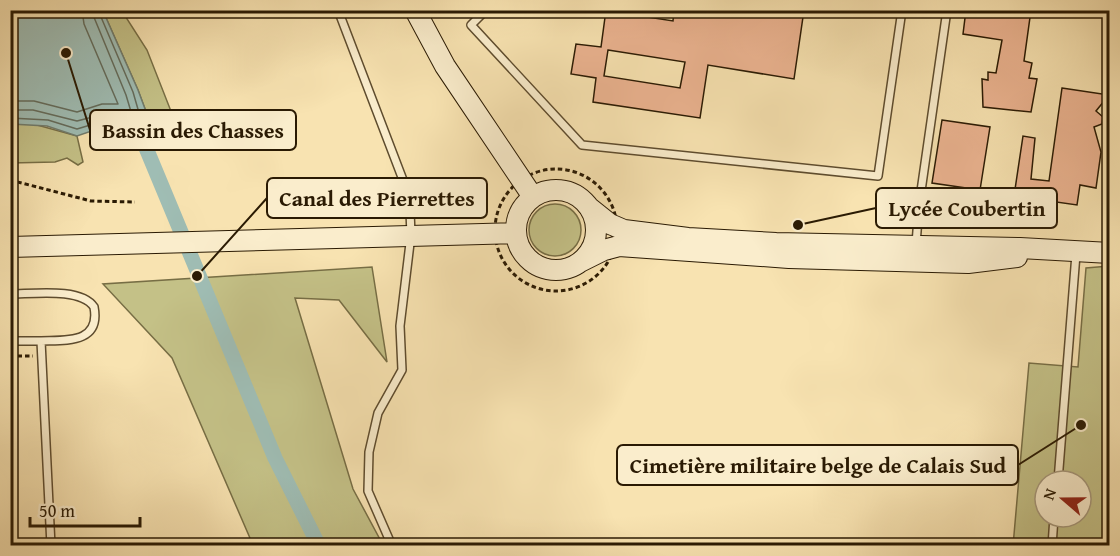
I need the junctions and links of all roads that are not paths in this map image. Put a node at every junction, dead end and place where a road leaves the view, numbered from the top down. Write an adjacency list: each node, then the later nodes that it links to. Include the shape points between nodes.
1 (338, 10): 9 (lane, via 403,180)
2 (415, 10): 6 (street, via 445,66)
3 (486, 10): 4 (lane, via 471,25 582,145 878,176)
4 (902, 10)
5 (947, 10): 14 (lane)
6 (533, 197): 7 (street, via 548,191 564,191 579,197); 8 (street, via 520,213)
7 (590, 208): 10 (street); 15 (street, via 596,224 595,240)
8 (516, 233): 9 (street); 15 (street, via 523,253 540,267 561,270)
9 (411, 235): 11 (street); 22 (lane, via 400,326 402,370 378,413 369,452 368,491)
10 (616, 237): 14 (street, via 758,257); 15 (street)
11 (10, 247)
12 (1076, 252): 13 (street); 14 (street, via 981,262); 19 (lane)
13 (1110, 253)
14 (915, 254)
15 (580, 262)
16 (10, 294): 18 (lane, via 71,294 91,303 94,317 84,337)
17 (10, 341): 18 (lane)
18 (41, 341): 21 (lane)
19 (1059, 469)
20 (1053, 529): 23 (lane)
21 (51, 546)
22 (392, 546)
23 (1052, 546)

